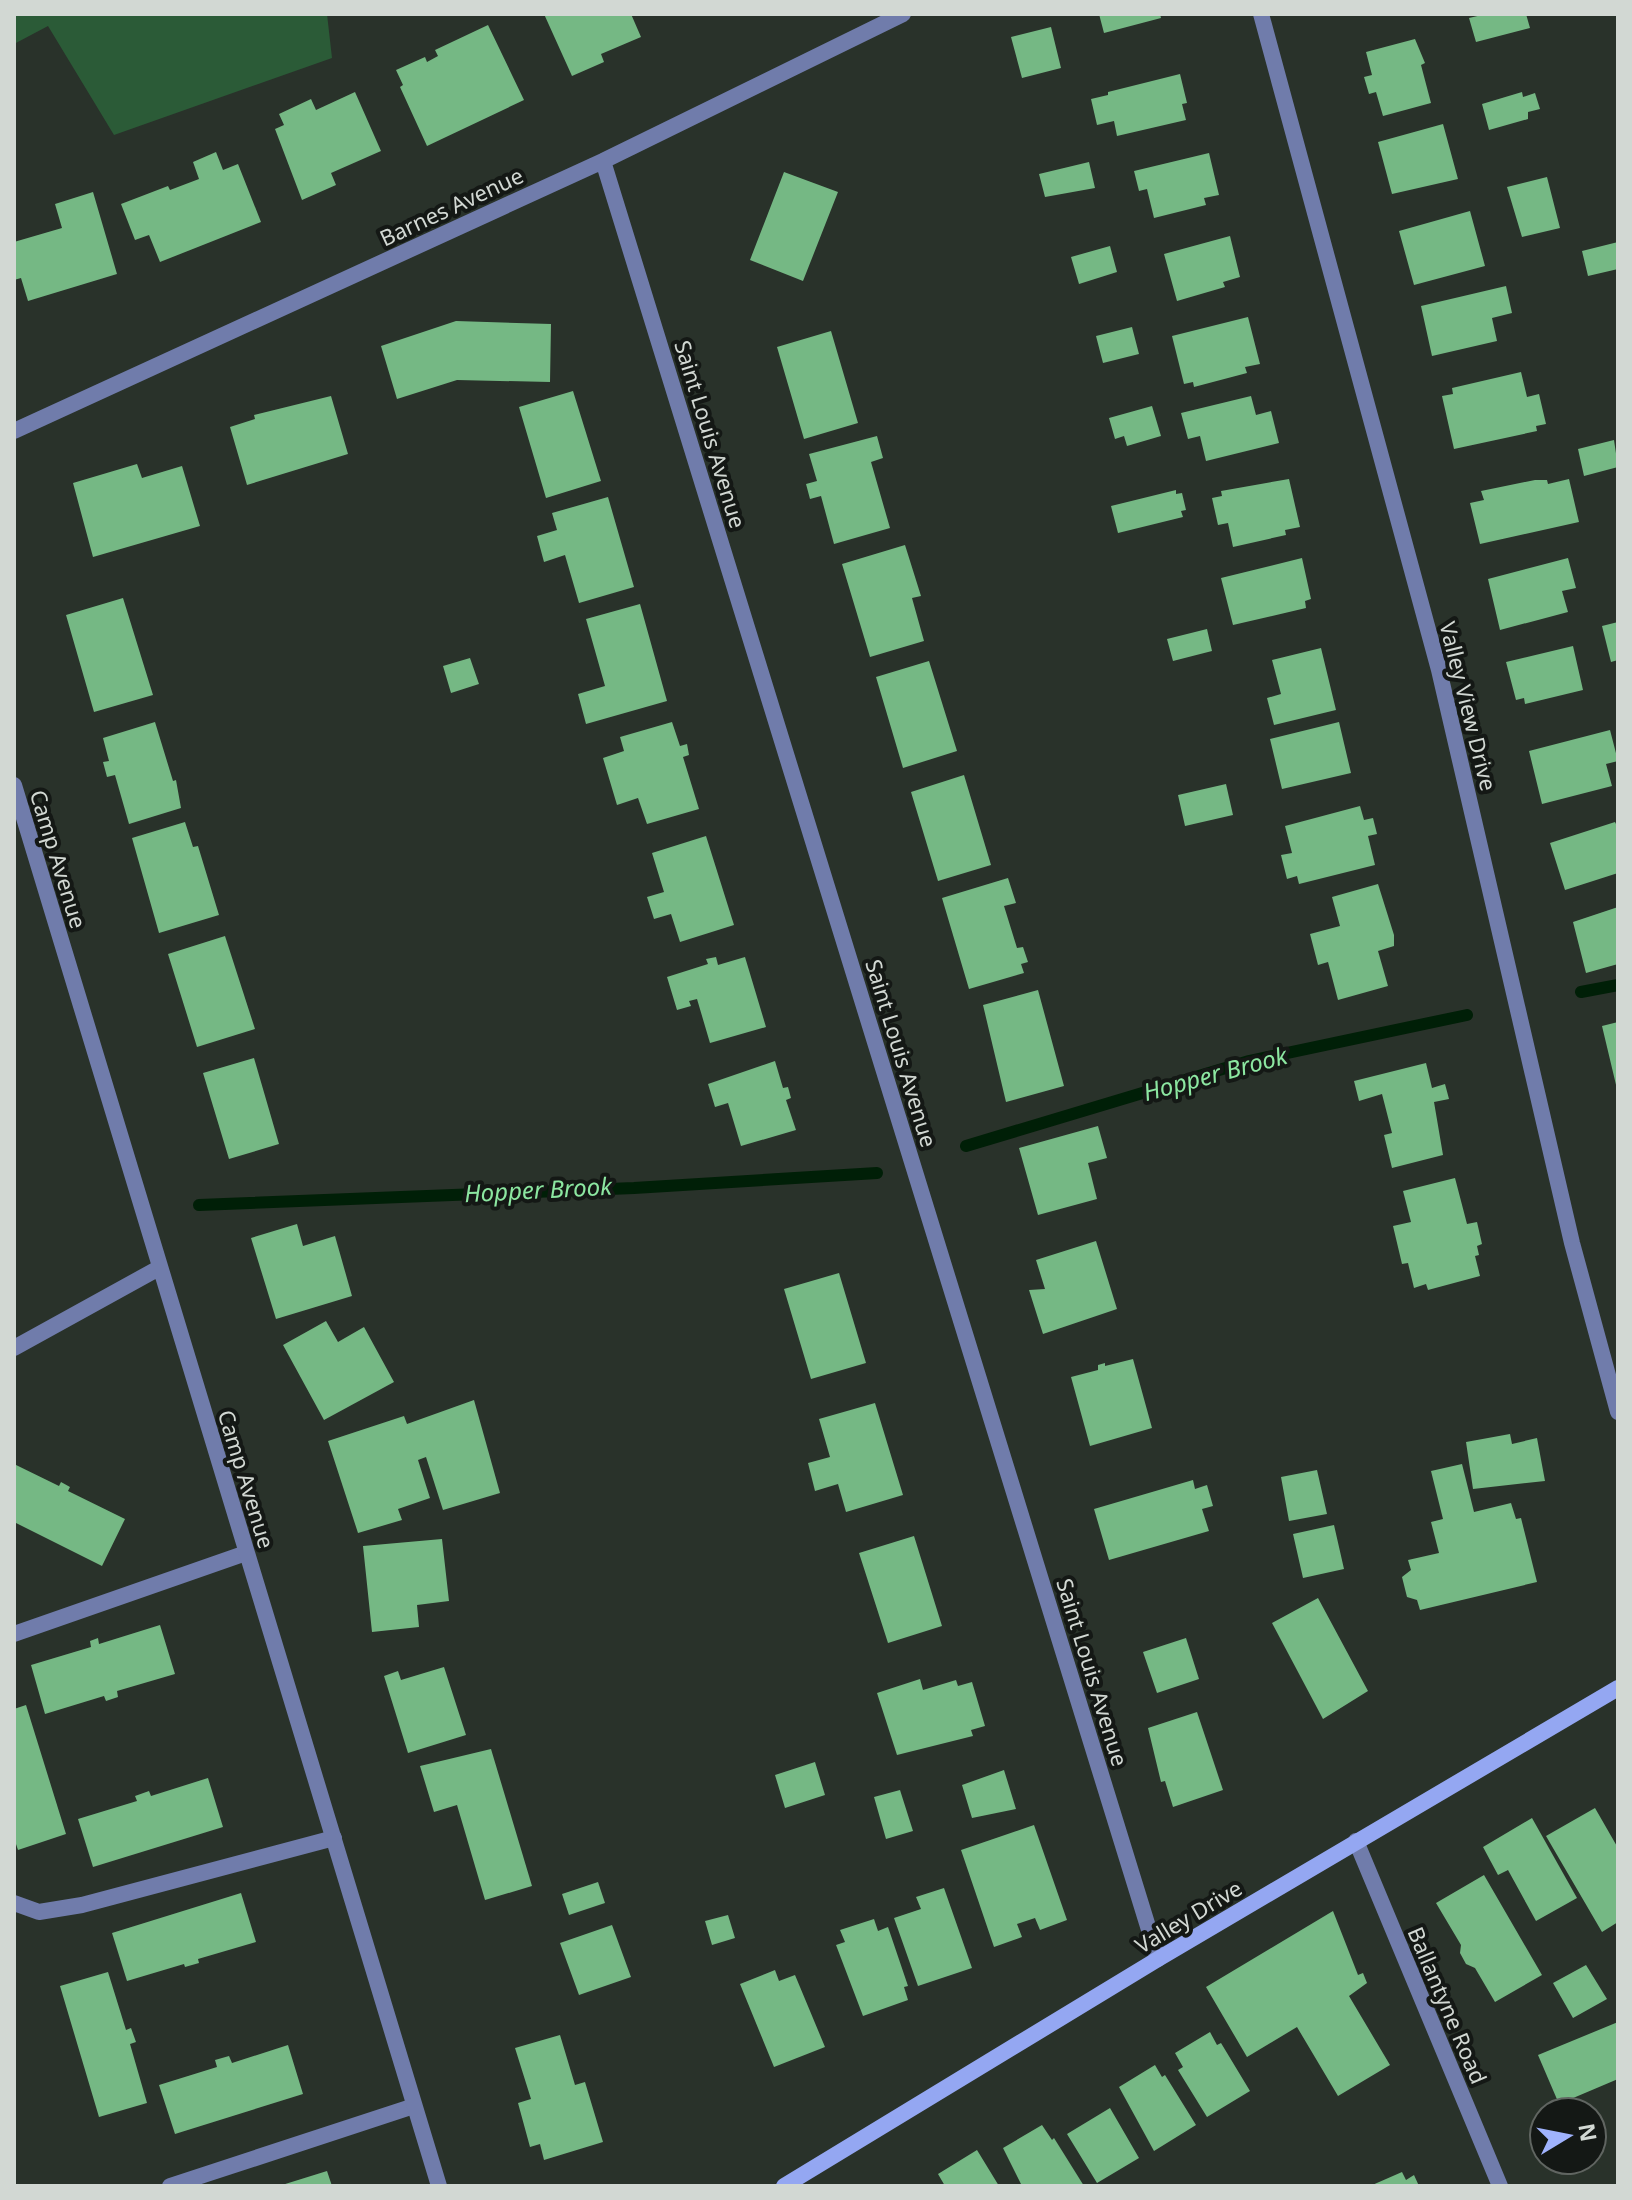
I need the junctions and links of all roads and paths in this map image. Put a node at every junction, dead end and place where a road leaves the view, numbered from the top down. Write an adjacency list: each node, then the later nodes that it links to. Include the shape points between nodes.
1 (903, 14): 3 (street, Barnes Avenue)
2 (1261, 14): 8 (street, Valley View Drive, via 1439,670 1572,1243)
3 (603, 161): 4 (street, Barnes Avenue); 15 (street, Saint Louis Avenue)
4 (14, 431)
5 (14, 785): 6 (street, Camp Avenue)
6 (159, 1268): 7 (street); 9 (street, Camp Avenue)
7 (14, 1348)
8 (1618, 1412)
9 (246, 1553): 10 (street); 12 (street, Camp Avenue)
10 (14, 1634)
11 (1618, 1688): 13 (main road, Valley Drive)
12 (334, 1838): 14 (street, via 82,1905 39,1912); 16 (street, Camp Avenue)
13 (1356, 1841): 15 (main road, Valley Drive); 20 (street, Ballantyne Road)
14 (14, 1903)
15 (1158, 1959): 19 (main road, Valley Drive)
16 (414, 2106): 17 (street); 18 (street, Camp Avenue)
17 (170, 2186)
18 (439, 2186)
19 (784, 2186)
20 (1500, 2186)

